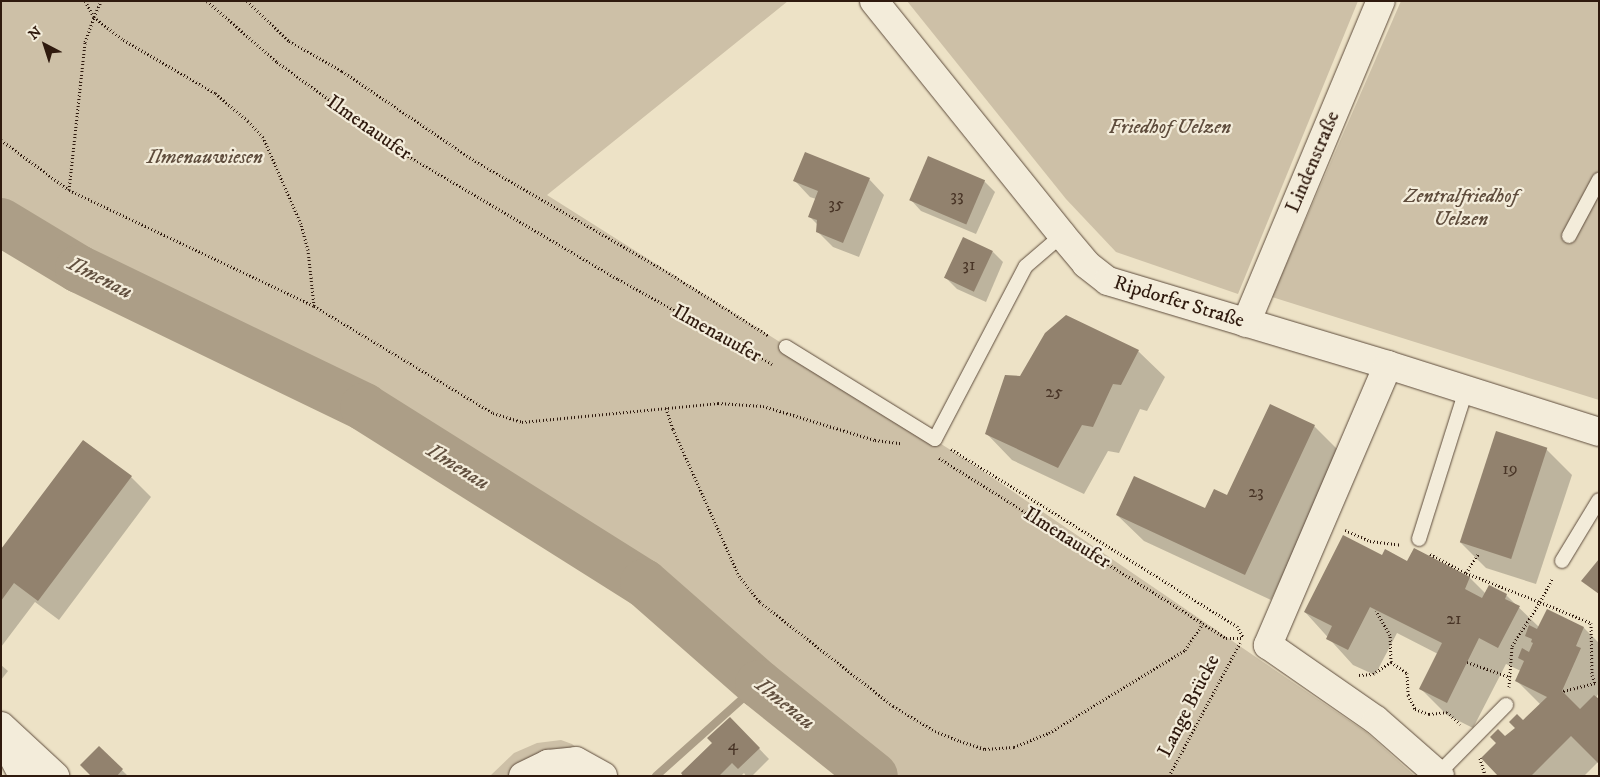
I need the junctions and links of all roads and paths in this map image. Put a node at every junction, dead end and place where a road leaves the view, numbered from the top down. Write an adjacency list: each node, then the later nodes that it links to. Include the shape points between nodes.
1 (86, 1): 7 (path)
2 (101, 1): 7 (path)
3 (207, 1): 16 (path, Ilmenauufer, via 278,62 408,156 618,279)
4 (246, 1): 15 (path, via 289,41 342,71 475,161 669,273)
5 (874, 1): 11 (street, Ripdorfer Straße)
6 (1382, 1): 14 (street, Lindenstraße)
7 (94, 17): 10 (path, via 85,42); 13 (path, via 122,39 215,94 264,137 301,224 308,250)
8 (1, 140): 10 (path)
9 (1599, 180): 12 (lane)
10 (69, 190): 13 (path)
11 (1062, 235): 14 (street, Ripdorfer Straße, via 1086,264 1108,281); 21 (lane, via 1026,266)
12 (1569, 236)
13 (314, 306): 19 (path, via 493,413 522,422)
14 (1246, 323): 17 (street, Ripdorfer Straße)
15 (786, 347): 21 (lane)
16 (772, 364)
17 (1388, 365): 18 (street, Ripdorfer Straße); 24 (street)
18 (1466, 390): 20 (street, Ripdorfer Straße); 25 (lane)
19 (666, 408): 22 (path, via 718,403 763,406 875,440); 31 (path, via 739,576 760,602 892,706 960,741 984,749 1014,746 1049,733 1185,650)
20 (1599, 432)
21 (935, 439): 22 (path); 31 (path, Ilmenauufer, via 1237,626 1244,638 1226,638)
22 (919, 445): 31 (path, Ilmenauufer)
23 (1599, 500): 27 (lane)
24 (1317, 531): 25 (path, via 1346,530 1370,541); 45 (street, via 1268,644 1376,720)
25 (1418, 543): 28 (path)
26 (1479, 553): 28 (path)
27 (1562, 561): 29 (path)
28 (1466, 573): 29 (path)
29 (1540, 602): 36 (path, via 1512,646); 37 (path, via 1591,623)
30 (1376, 611): 33 (path, via 1390,635)
31 (1203, 623)
32 (1235, 650): 49 (path, Lange Brücke)
33 (1391, 662): 35 (path, via 1373,674); 43 (path, via 1407,673 1408,695 1415,709 1429,714 1447,712)
34 (1467, 662): 36 (path)
35 (1356, 675)
36 (1510, 677): 40 (path)
37 (1595, 683): 38 (path); 39 (path)
38 (1599, 687)
39 (1562, 691)
40 (1506, 705): 43 (lane)
41 (1, 726): 47 (street)
42 (1, 735): 46 (street)
43 (1474, 737): 45 (lane)
44 (600, 775): 48 (street, via 576,761 548,764)
45 (1439, 775)
46 (23, 776)
47 (54, 776)
48 (523, 776)
49 (1170, 776)

